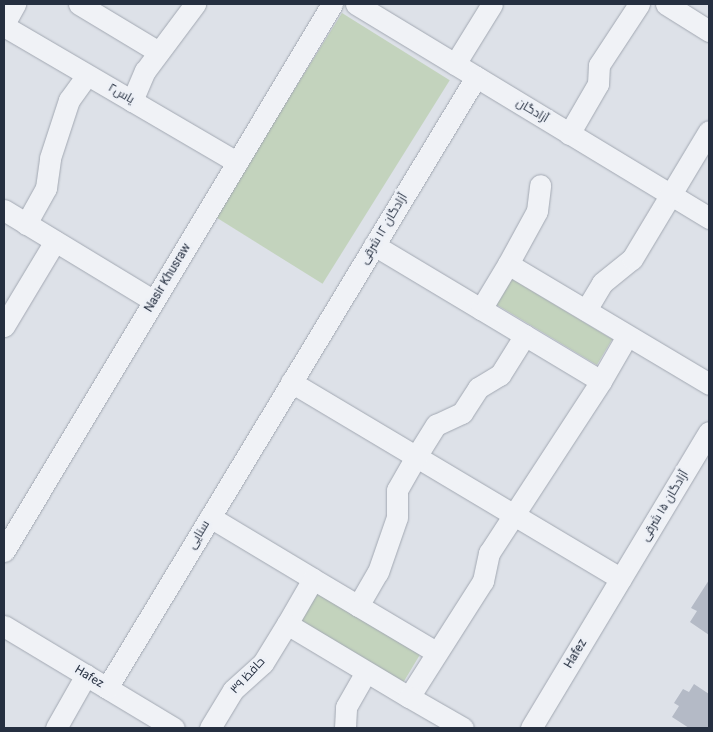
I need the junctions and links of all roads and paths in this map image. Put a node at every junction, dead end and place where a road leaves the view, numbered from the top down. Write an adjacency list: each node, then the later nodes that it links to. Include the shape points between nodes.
1 (16, 4): 9 (street)
2 (79, 4): 11 (street)
3 (195, 4): 11 (street)
4 (332, 4): 18 (street, Nasir Khusraw)
5 (356, 4): 12 (street, آزادگان)
6 (492, 4): 12 (street)
7 (638, 4): 17 (street, via 599,65 598,84)
8 (666, 4): 10 (street)
9 (4, 25): 15 (street, یاس۲)
10 (709, 31)
11 (159, 52): 15 (street)
12 (455, 64): 13 (street, آزادگان)
13 (476, 76): 17 (street, آزادگان); 25 (street, آزادگان ۱۲ شرقی)
14 (82, 82): 23 (street, via 69,100 50,158 46,188)
15 (132, 101): 18 (street, یاس۲)
16 (709, 131): 20 (street)
17 (569, 134): 20 (street, آزادگان)
18 (237, 162): 27 (street, Nasir Khusraw)
19 (540, 185): 26 (street, via 538,211)
20 (670, 195): 22 (street, آزادگان); 29 (street, via 632,259 602,283)
21 (4, 210): 23 (street)
22 (709, 218)
23 (26, 224): 24 (street)
24 (55, 241): 27 (street); 30 (street)
25 (374, 245): 28 (street); 34 (street, آزادگان ۱۲ شرقی)
26 (508, 264): 28 (street); 29 (street)
27 (154, 301): 40 (street, Nasir Khusraw)
28 (481, 309): 31 (street)
29 (586, 310): 32 (street)
30 (4, 326)
31 (525, 335): 33 (street); 37 (street, via 500,375 478,388 462,413 436,425)
32 (628, 336): 33 (street); 35 (street)
33 (601, 381): 38 (street)
34 (292, 382): 37 (street); 39 (street, سنایی)
35 (709, 384)
36 (709, 432): 42 (street, آزادگان ۱۵ شرقی)
37 (417, 455): 38 (street); 43 (street, via 397,490 397,518 378,572)
38 (515, 512): 42 (street); 46 (street, via 490,553 483,581)
39 (210, 517): 41 (street); 49 (street, سنایی)
40 (4, 551)
41 (314, 579): 43 (street); 44 (street, حافظ ۳۹)
42 (621, 579): 56 (street, Hafez)
43 (358, 606): 46 (street)
44 (287, 624): 47 (street); 53 (street, حافظ ۳۹, via 263,663 233,690)
45 (4, 626): 48 (street, Hafez)
46 (436, 652): 50 (street)
47 (366, 672): 50 (street); 54 (street, via 346,706)
48 (86, 675): 49 (street, Hafez); 51 (street)
49 (107, 688): 52 (street, Hafez)
50 (409, 697): 55 (street)
51 (56, 728)
52 (174, 728)
53 (210, 728)
54 (344, 728)
55 (464, 728)
56 (531, 728)

